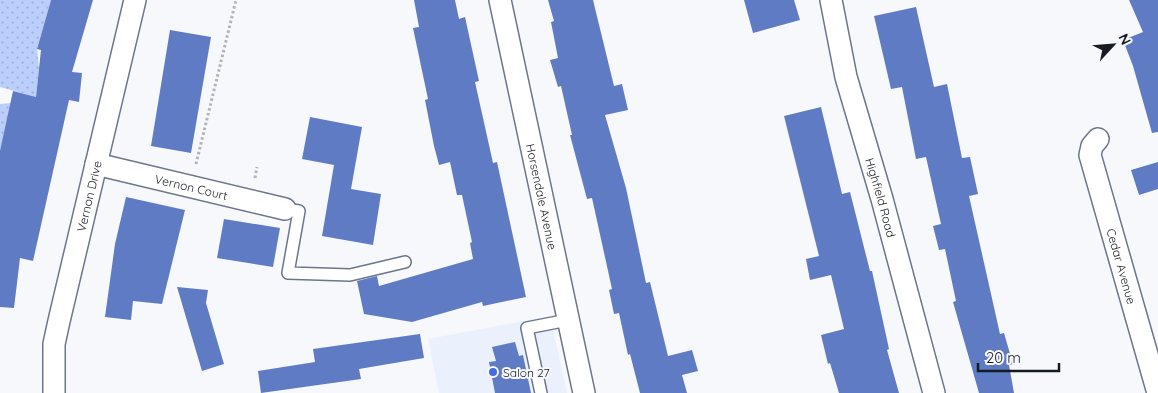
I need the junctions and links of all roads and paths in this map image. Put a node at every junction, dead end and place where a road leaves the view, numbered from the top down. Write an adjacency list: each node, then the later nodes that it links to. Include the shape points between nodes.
1 (135, 0): 6 (street, Vernon Drive)
2 (236, 0): 7 (path)
3 (500, 0): 10 (street, Horsendale Avenue)
4 (830, 0): 14 (street, Highfield Road, via 846,77)
5 (1098, 139): 15 (street, Cedar Avenue, via 1090,155)
6 (96, 164): 7 (street, Vernon Court); 11 (street, Vernon Drive, via 54,344)
7 (191, 186): 8 (street, Vernon Court)
8 (285, 209): 9 (lane, via 299,211 288,273 350,275)
9 (405, 262)
10 (568, 320): 12 (lane, via 528,328); 13 (street, Horsendale Avenue)
11 (54, 393)
12 (541, 393)
13 (584, 393)
14 (934, 393)
15 (1158, 393)

